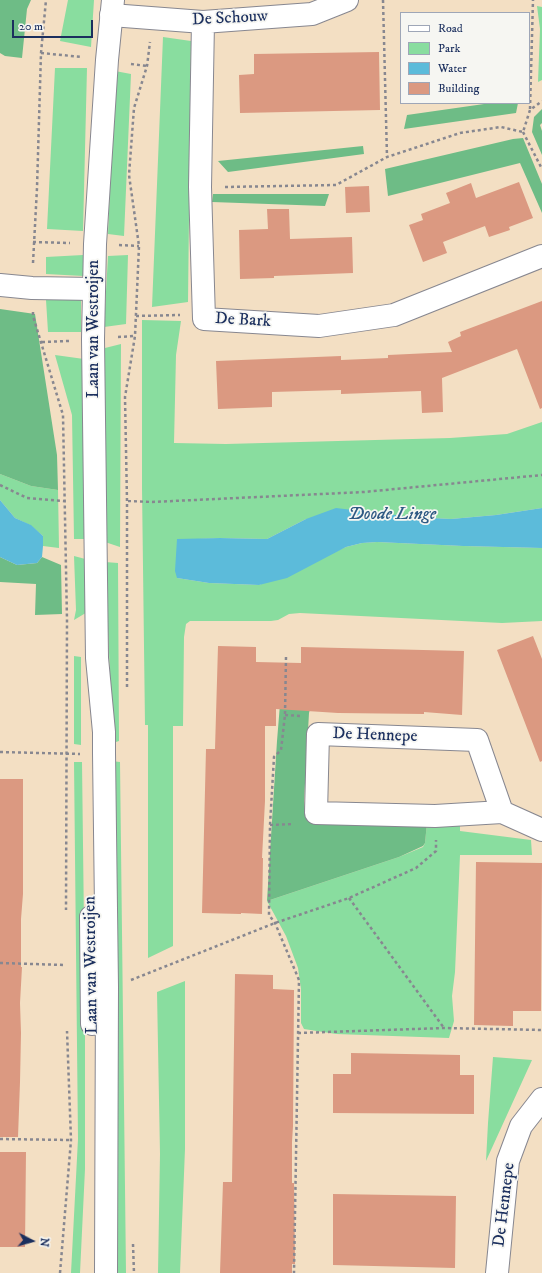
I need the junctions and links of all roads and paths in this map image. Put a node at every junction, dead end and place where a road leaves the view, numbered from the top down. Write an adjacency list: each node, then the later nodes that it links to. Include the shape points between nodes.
1 (46, 0): 16 (path, via 41,53)
2 (347, 0): 7 (street, De Schouw, via 312,14)
3 (383, 0): 11 (path)
4 (533, 0): 9 (path)
5 (112, 7): 6 (street, De Schouw); 17 (street, Laan van Westroijen)
6 (153, 18): 7 (street, De Schouw); 19 (path, via 147,66 134,108 129,175 139,246)
7 (203, 22): 13 (street, De Bark)
8 (542, 101): 9 (path)
9 (530, 110): 10 (path)
10 (523, 132): 11 (path, via 501,127 460,133); 12 (path)
11 (387, 157): 13 (path, via 336,185)
12 (542, 169)
13 (200, 188): 18 (street, De Bark)
14 (542, 256): 18 (street, De Bark, via 394,316 319,326 204,319)
15 (0, 285): 16 (street)
16 (32, 288): 17 (street); 22 (path, via 33,316 62,415)
17 (93, 290): 25 (street, Laan van Westroijen)
18 (204, 315): 19 (path)
19 (136, 316): 23 (path, via 125,397)
20 (542, 475): 23 (path, via 364,492)
21 (0, 485): 22 (path, via 27,498)
22 (64, 501): 27 (path, via 67,754)
23 (127, 501): 26 (path)
24 (286, 657): 32 (path, via 285,715 281,750 274,757 271,810 269,916)
25 (97, 658): 42 (street, Laan van Westroijen, via 90,739 94,1140); 43 (street, Laan van Westroijen, via 104,732 107,987)
26 (127, 690)
27 (0, 752)
28 (502, 812): 29 (street, De Hennepe); 29 (street, De Hennepe, via 477,740 318,734 316,813); 30 (street, De Hennepe)
29 (435, 816): 31 (path, via 436,851 416,868)
30 (542, 830)
31 (349, 898): 32 (path); 36 (path)
32 (275, 922): 35 (path); 38 (path, via 299,980)
33 (0, 963): 34 (path)
34 (65, 965)
35 (130, 980)
36 (444, 1028): 37 (path); 38 (path)
37 (542, 1030)
38 (298, 1033): 44 (path)
39 (542, 1098): 45 (street, De Hennepe, via 521,1126 508,1161)
40 (0, 1139): 41 (path)
41 (71, 1140)
42 (91, 1273)
43 (106, 1273)
44 (294, 1273)
45 (497, 1273)

